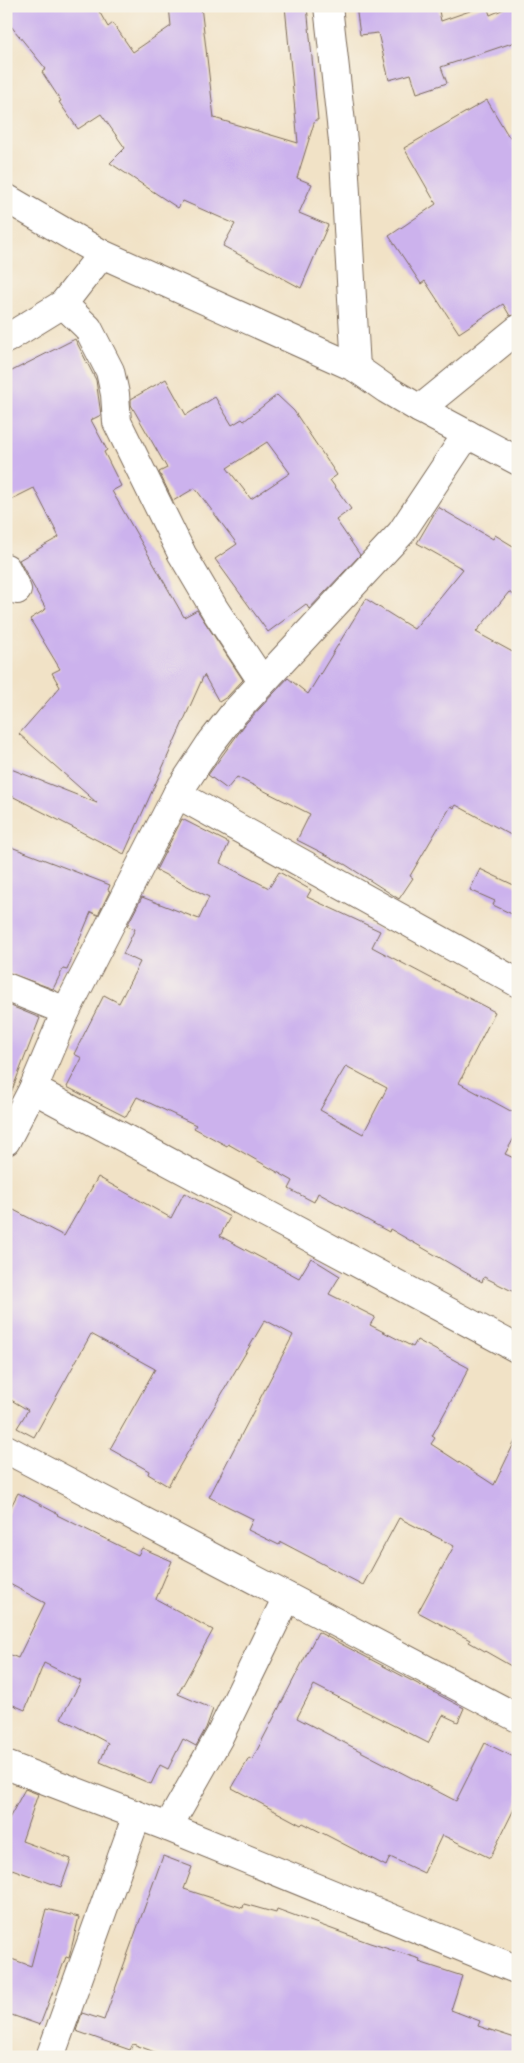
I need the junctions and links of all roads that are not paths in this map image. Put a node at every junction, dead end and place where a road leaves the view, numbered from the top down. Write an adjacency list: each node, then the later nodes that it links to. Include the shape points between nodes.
1 (328, 6): 7 (street, via 343,141)
2 (6, 198): 3 (street)
3 (102, 254): 4 (street); 7 (street)
4 (63, 304): 6 (street); 11 (street, via 88,328 110,371 117,422 182,554)
5 (518, 329): 8 (street)
6 (6, 339)
7 (356, 368): 8 (street)
8 (420, 409): 9 (street)
9 (467, 434): 10 (street); 11 (street, via 401,532)
10 (518, 461)
11 (262, 681): 12 (street, via 210,744)
12 (177, 794): 13 (street); 15 (street)
13 (518, 983)
14 (6, 987): 15 (street)
15 (66, 1011): 16 (street)
16 (33, 1090): 17 (street); 18 (street)
17 (6, 1141)
18 (518, 1349)
19 (6, 1449): 20 (street)
20 (287, 1597): 21 (street); 24 (street, via 219,1737)
21 (518, 1718)
22 (6, 1765): 23 (street)
23 (137, 1815): 24 (street); 26 (street)
24 (168, 1827): 25 (street)
25 (518, 1970)
26 (50, 2057)

